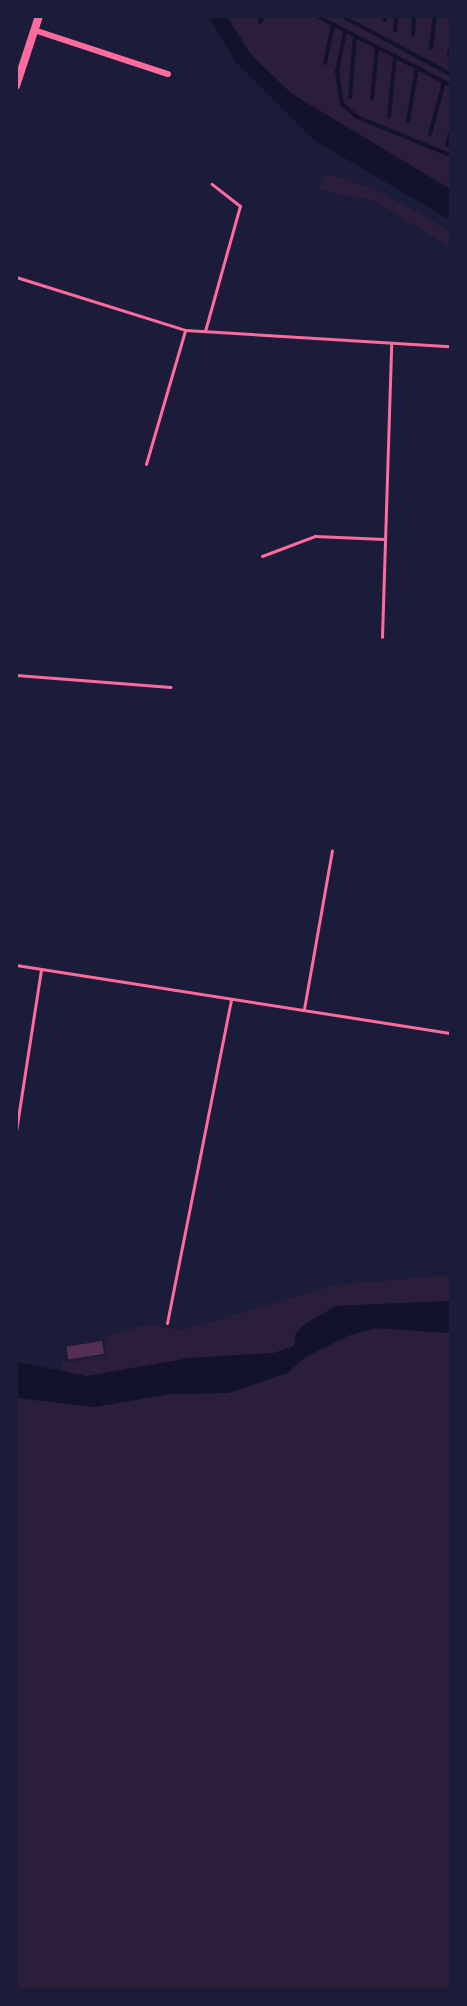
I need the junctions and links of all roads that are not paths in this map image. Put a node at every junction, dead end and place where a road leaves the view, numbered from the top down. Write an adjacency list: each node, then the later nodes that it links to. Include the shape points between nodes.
1 (39, 16): 2 (street)
2 (34, 30): 3 (street); 4 (street)
3 (168, 74)
4 (16, 86)
5 (212, 184): 8 (lane, via 240,206)
6 (16, 277): 7 (lane)
7 (185, 330): 8 (lane); 11 (lane)
8 (205, 331): 9 (lane)
9 (390, 343): 10 (lane); 12 (lane)
10 (450, 346)
11 (146, 464)
12 (384, 539): 13 (lane, via 315,536); 14 (lane)
13 (262, 556)
14 (382, 637)
15 (16, 675): 16 (lane)
16 (171, 687)
17 (332, 850): 21 (lane)
18 (16, 965): 19 (lane)
19 (41, 969): 20 (lane); 23 (lane)
20 (231, 999): 21 (lane); 25 (lane)
21 (304, 1009): 22 (lane)
22 (450, 1034)
23 (17, 1105): 24 (lane)
24 (16, 1131)
25 (166, 1323)

